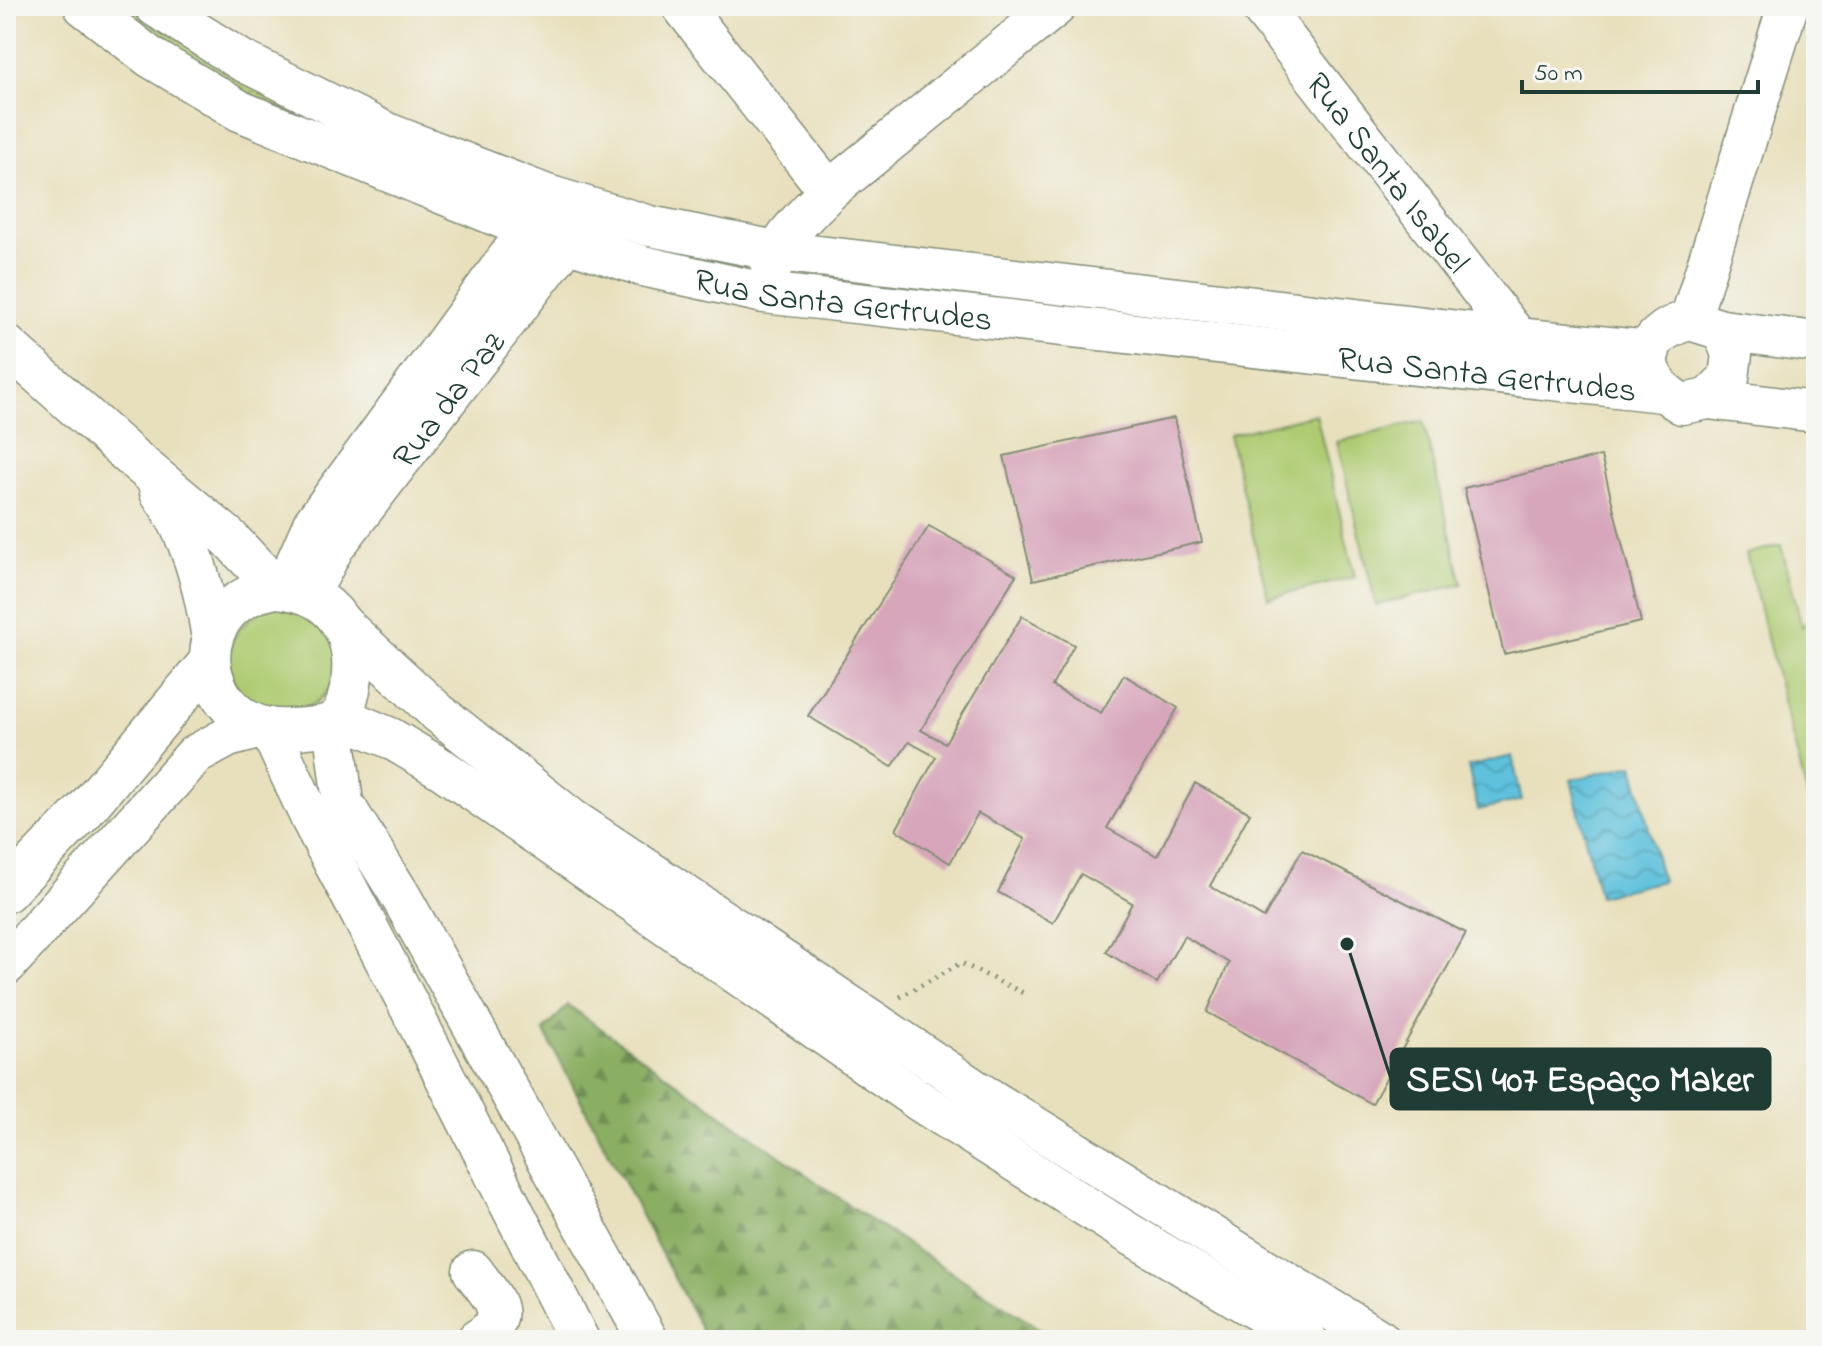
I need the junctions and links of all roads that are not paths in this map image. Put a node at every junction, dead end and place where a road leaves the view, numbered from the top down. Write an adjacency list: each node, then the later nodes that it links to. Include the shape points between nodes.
1 (84, 6): 9 (street, Rua Santa Gertrudes, via 150,57 240,111)
2 (155, 6): 9 (street, Rua Santa Gertrudes, via 241,60)
3 (682, 6): 7 (street)
4 (1056, 6): 7 (street)
5 (1260, 6): 13 (street, Rua Santa Isabel)
6 (1788, 6): 12 (street)
7 (829, 191): 10 (street)
8 (594, 209): 9 (street, Rua da Paz); 10 (street, Rua Santa Gertrudes)
9 (547, 222): 11 (street, Rua Santa Gertrudes, via 643,266); 21 (street, Rua da Paz, via 334,547)
10 (776, 251): 11 (street); 13 (street, Rua Santa Gertrudes)
11 (764, 293): 17 (street, Rua Santa Gertrudes)
12 (1706, 325): 14 (street); 16 (street, via 1670,325 1657,335); 18 (street, via 1732,354 1729,378)
13 (1518, 338): 16 (street, Rua Santa Gertrudes)
14 (1816, 342)
15 (6, 345): 20 (street)
16 (1650, 351): 17 (street, via 1648,370)
17 (1662, 392): 18 (street, via 1682,404)
18 (1708, 399): 19 (street)
19 (1816, 412)
20 (135, 460): 21 (street); 23 (street, via 188,543 205,590)
21 (290, 590): 22 (street, via 329,606); 23 (street, via 255,592 236,603 222,619)
22 (343, 625): 24 (street, via 351,647 351,670 349,693); 33 (street, via 436,711 570,818 977,1091)
23 (211, 650): 25 (street, via 214,684 226,704 243,719); 26 (street, via 85,810)
24 (337, 720): 25 (street, via 314,727); 31 (street, via 343,803 400,895); 32 (street, via 390,738 442,769 921,1102)
25 (267, 728): 27 (street, via 228,737 195,755); 30 (street)
26 (6, 892)
27 (6, 965)
28 (473, 1271): 29 (street, via 498,1306 499,1318)
29 (477, 1340)
30 (579, 1340)
31 (648, 1340)
32 (1307, 1340)
33 (1380, 1340)

